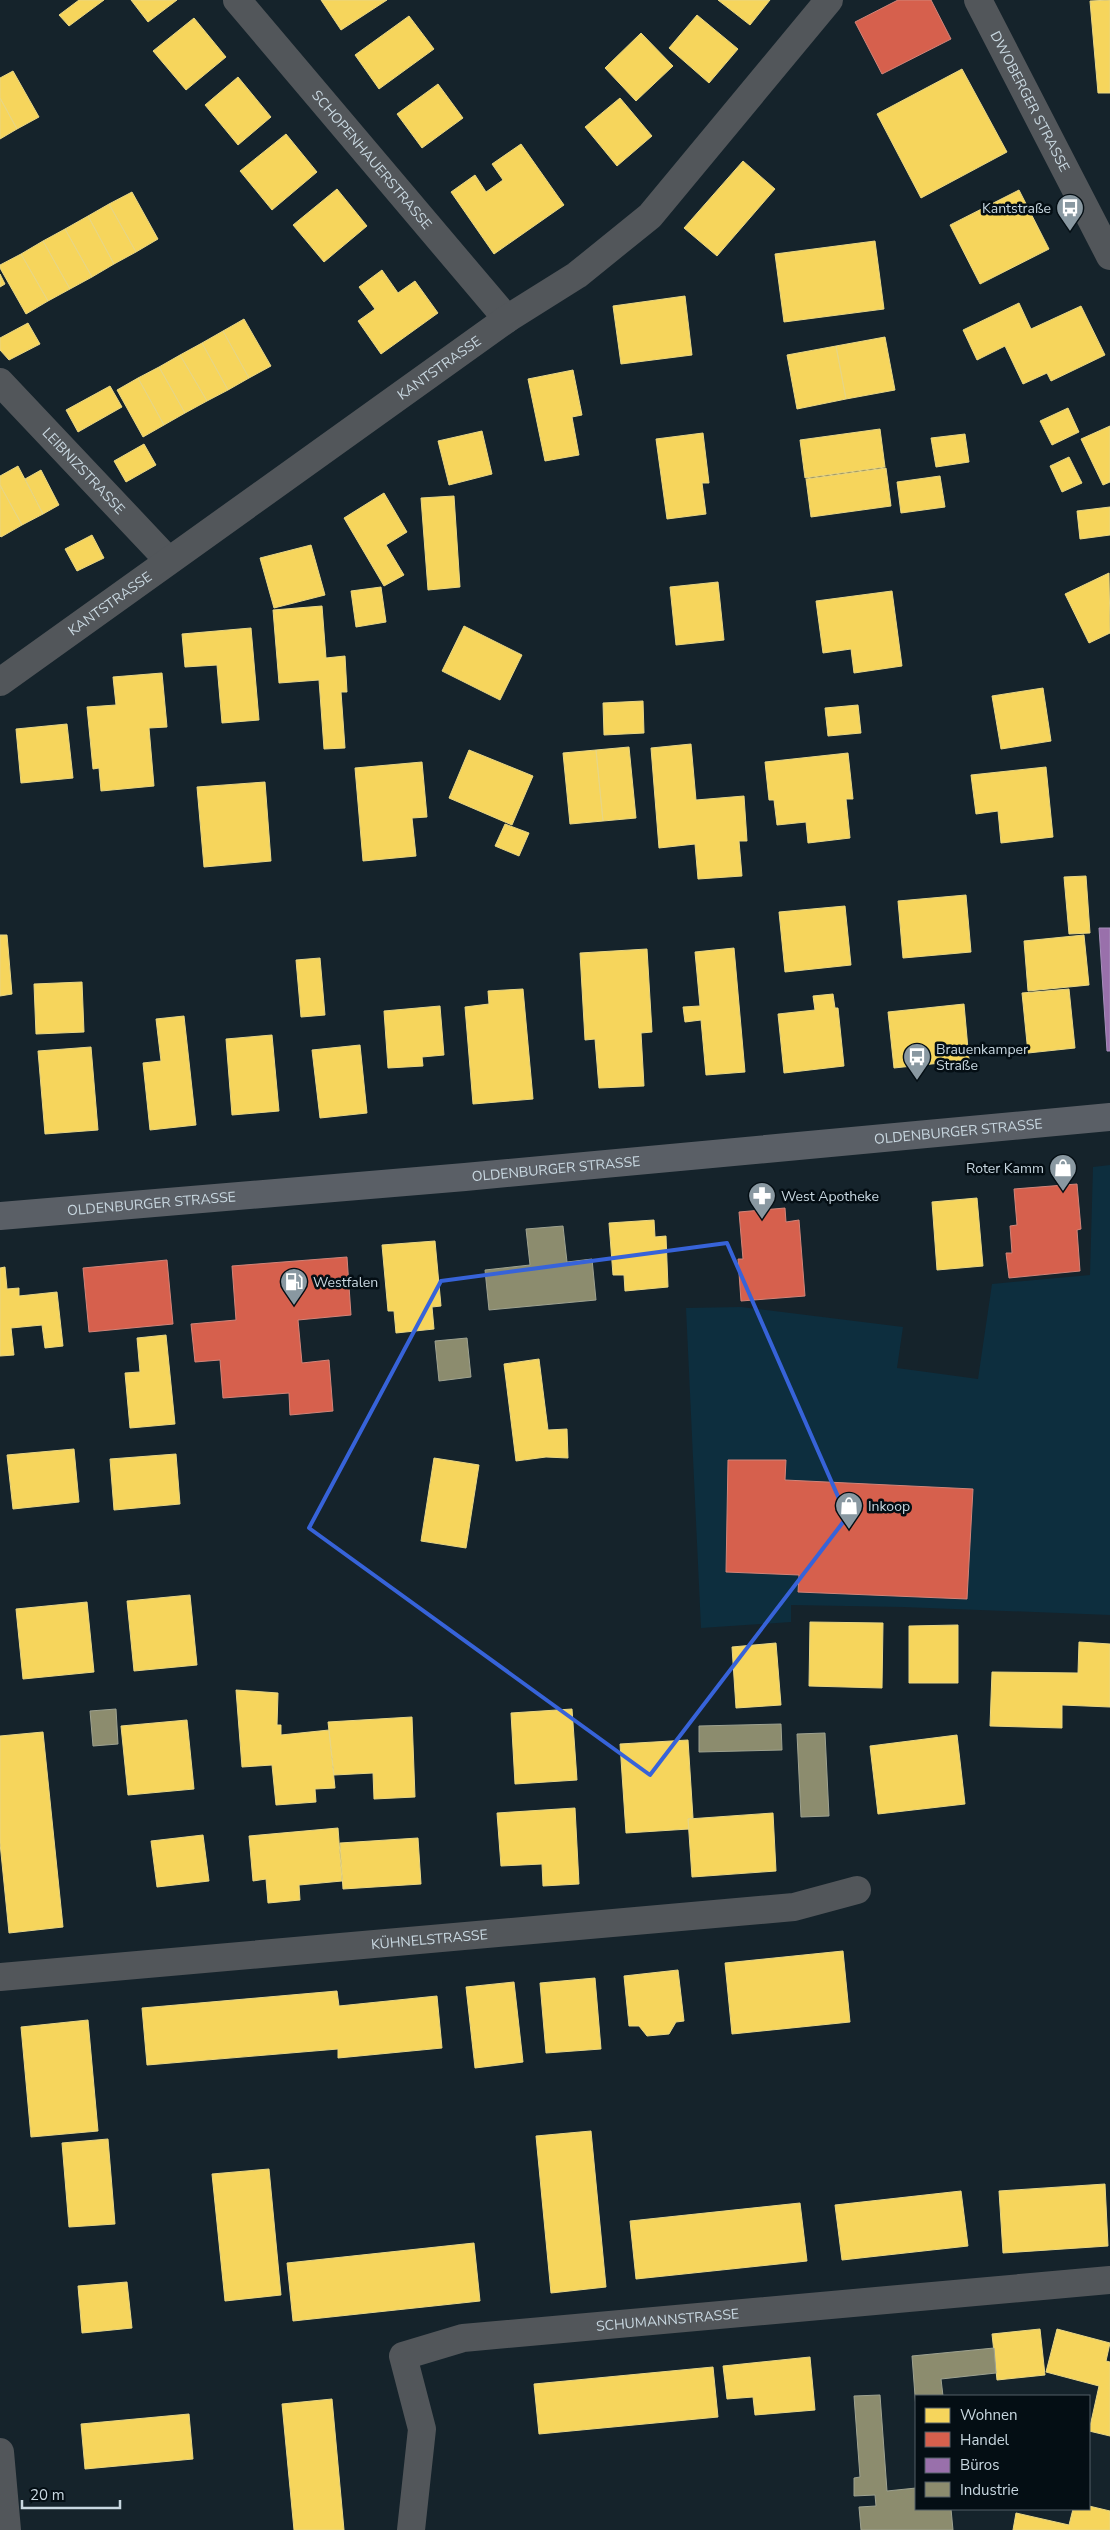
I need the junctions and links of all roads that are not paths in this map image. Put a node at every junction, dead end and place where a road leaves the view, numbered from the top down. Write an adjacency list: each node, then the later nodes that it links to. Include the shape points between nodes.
1 (237, 0): 5 (street, SCHOPENHAUERSTRASSE)
2 (829, 0): 5 (street, KANTSTRASSE, via 650,216 577,275)
3 (978, 0): 4 (street, DWOBERGER STRASSE)
4 (1110, 256)
5 (507, 320): 7 (street, KANTSTRASSE)
6 (0, 382): 7 (street, LEIBNIZSTRASSE)
7 (168, 560): 8 (street, KANTSTRASSE)
8 (0, 682)
9 (1110, 1117): 10 (main road, OLDENBURGER STRASSE)
10 (0, 1216)
11 (857, 1890): 12 (street, KÜHNELSTRASSE, via 794,1907)
12 (0, 1977)
13 (1110, 2280): 16 (street, SCHUMANNSTRASSE, via 462,2338 403,2356 422,2429)
14 (0, 2452): 15 (street)
15 (7, 2530)
16 (411, 2530)

